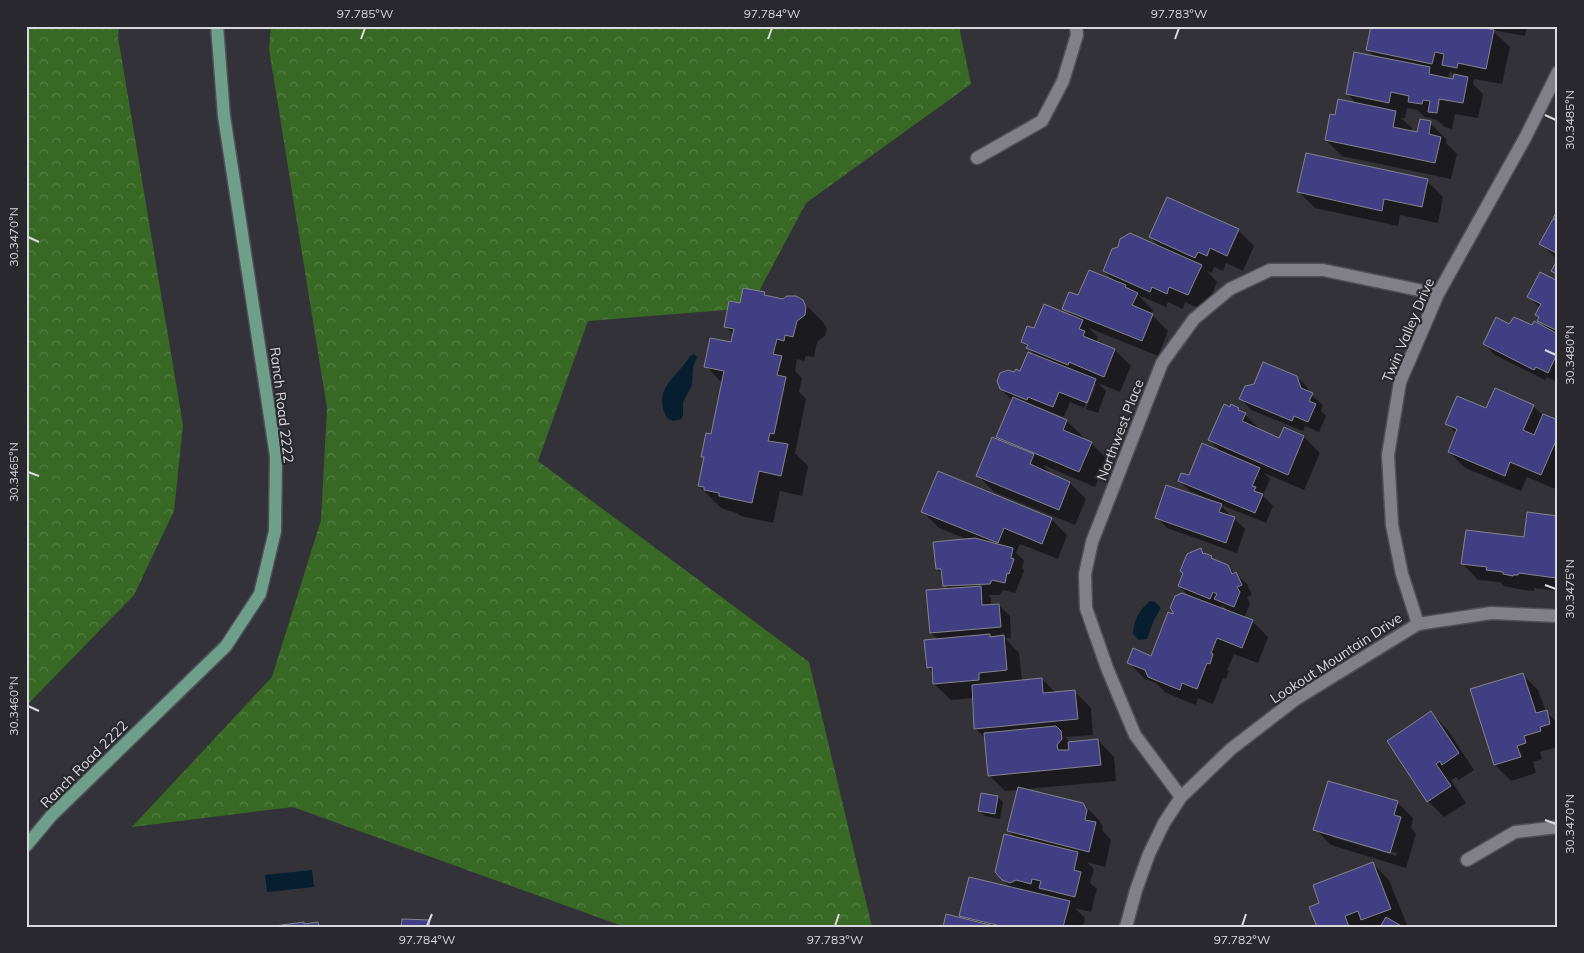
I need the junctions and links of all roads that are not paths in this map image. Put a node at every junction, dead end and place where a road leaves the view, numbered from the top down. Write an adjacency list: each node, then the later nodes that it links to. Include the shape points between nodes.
1 (217, 26): 10 (main road, Ranch Road 2222, via 224,116 276,456 275,531 260,594 226,646 52,815)
2 (1076, 26): 4 (street, via 1063,81 1042,121)
3 (1558, 72): 5 (street, Twin Valley Drive)
4 (977, 158)
5 (1438, 294): 7 (street, Twin Valley Drive, via 1400,382 1388,455 1392,525 1402,574); 8 (street, Northwest Place, via 1323,270 1270,270 1230,289 1194,319 1162,363 1092,542 1085,574 1086,608 1135,735)
6 (1558, 616): 7 (street, Lookout Mountain Drive, via 1491,613)
7 (1418, 624): 8 (street, Lookout Mountain Drive, via 1296,699 1231,749)
8 (1182, 797): 12 (street, Lookout Mountain Drive, via 1164,823 1149,854)
9 (1558, 827): 11 (street, via 1515,832)
10 (26, 846)
11 (1467, 860)
12 (1126, 927)

